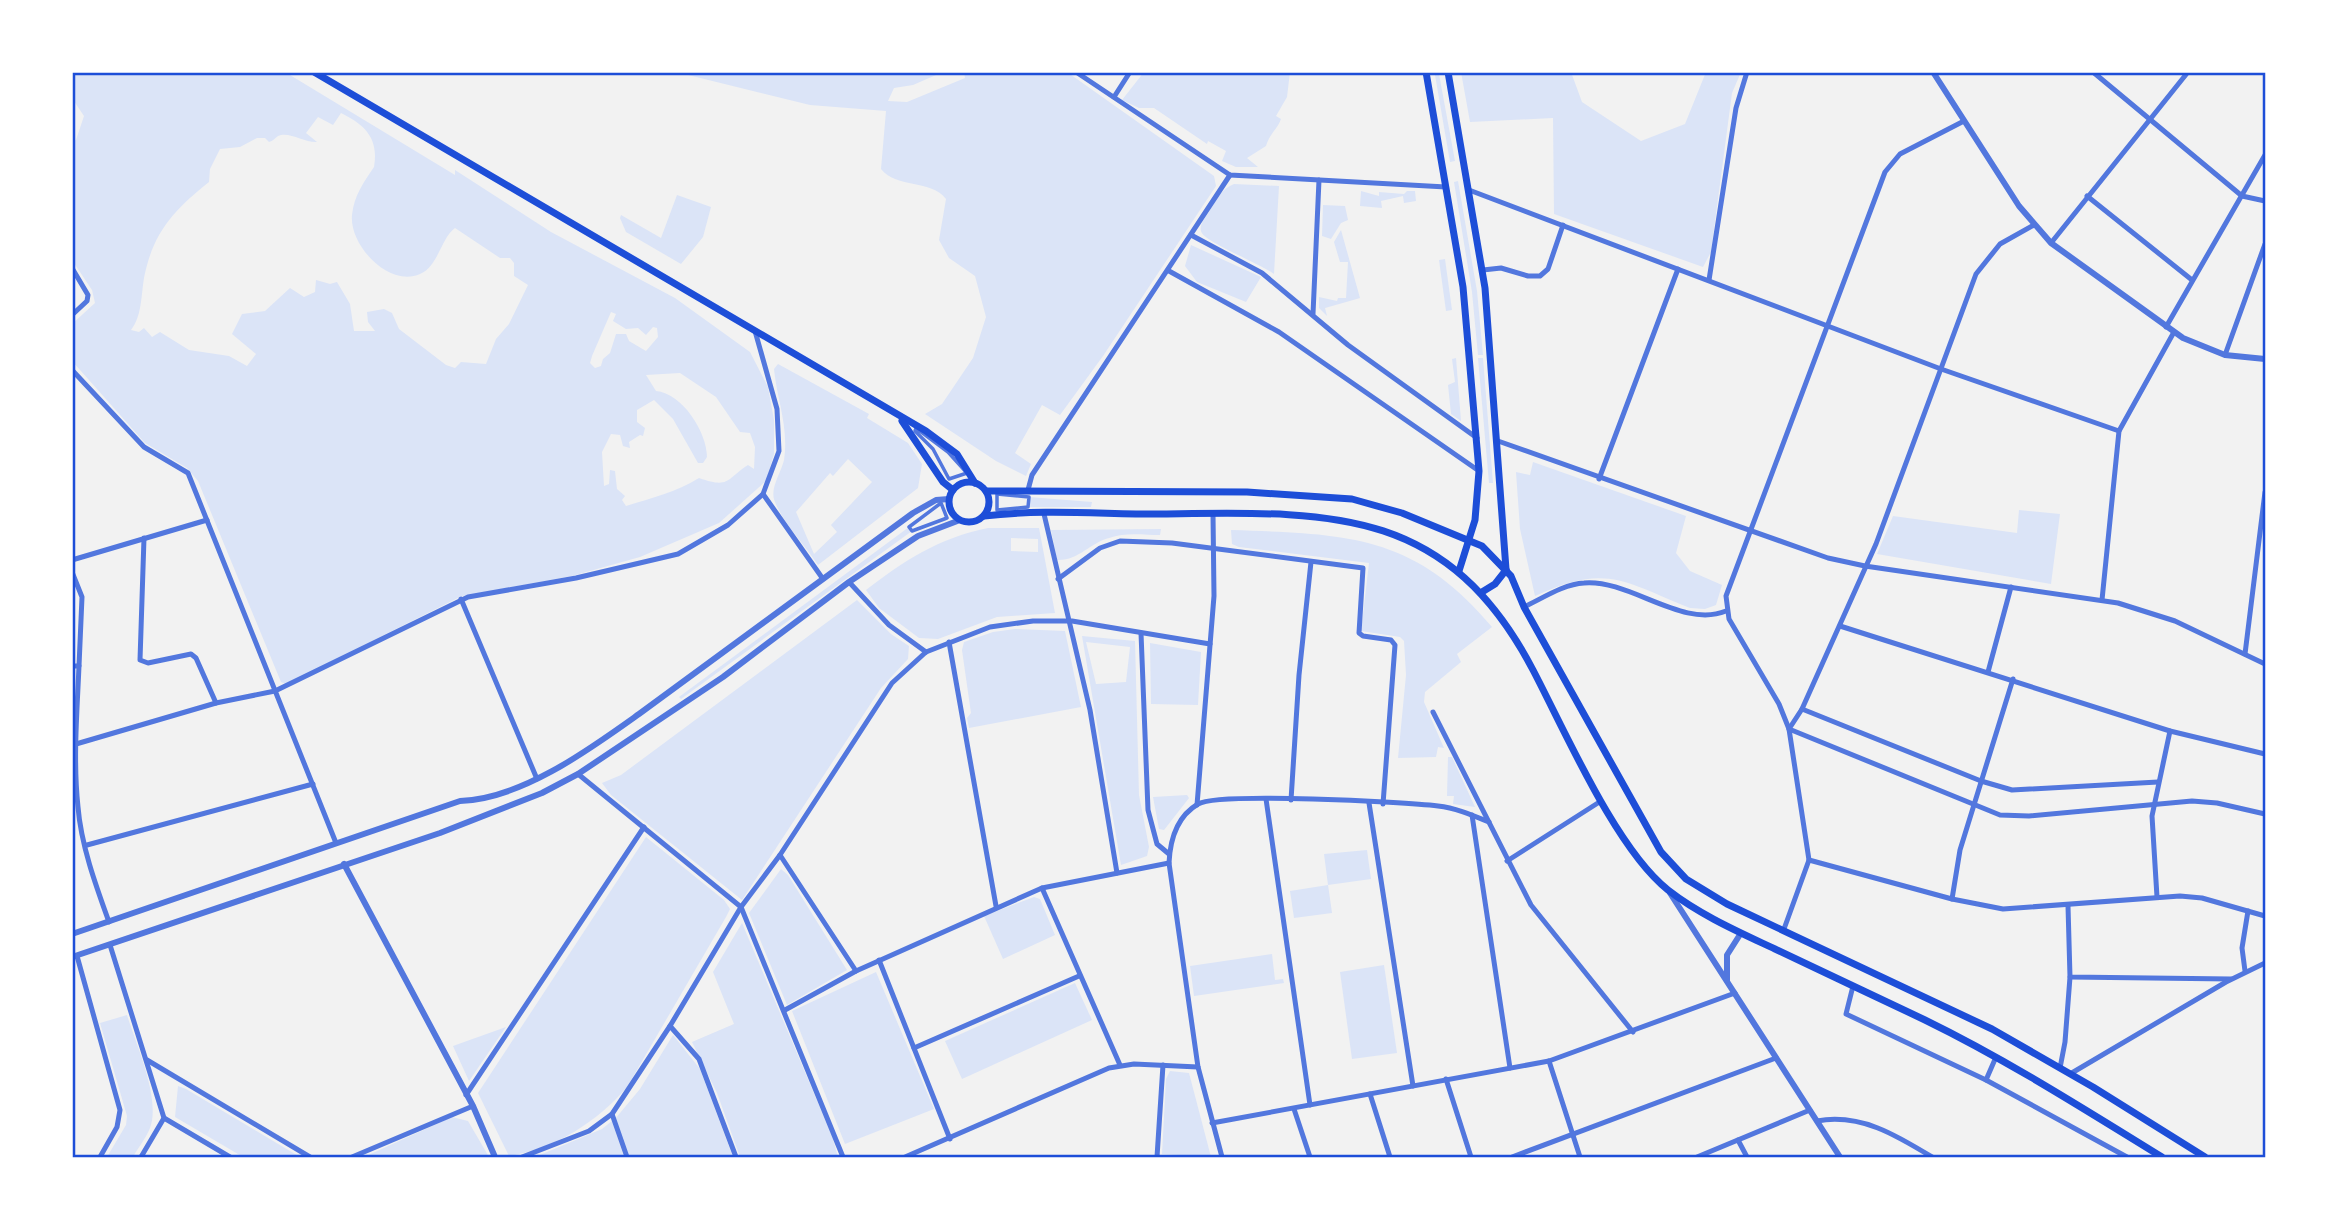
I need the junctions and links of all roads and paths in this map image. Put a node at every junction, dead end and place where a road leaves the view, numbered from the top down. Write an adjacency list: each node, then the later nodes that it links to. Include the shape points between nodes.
1 (314, 72): 36 (main road)
2 (1076, 72): 10 (street)
3 (1130, 72): 10 (street)
4 (1426, 72): 16 (main road)
5 (1448, 72): 17 (main road)
6 (1747, 72): 30 (street, via 1736,108)
7 (1933, 72): 12 (street)
8 (2093, 72): 11 (street)
9 (2189, 72): 11 (street)
10 (1114, 97): 14 (street)
11 (2150, 119): 18 (street); 19 (street)
12 (1964, 121): 22 (street); 34 (street, via 1905,151 1888,167)
13 (2265, 155): 19 (street)
14 (1230, 175): 15 (street); 23 (street)
15 (1319, 180): 16 (street); 32 (street)
16 (1446, 187): 44 (main road, via 1463,287)
17 (1469, 190): 21 (street); 28 (main road)
18 (2087, 196): 24 (street); 31 (street)
19 (2242, 196): 20 (street); 31 (street)
20 (2265, 201)
21 (1563, 225): 27 (street); 28 (street, via 1544,273 1534,277 1501,268)
22 (2034, 225): 24 (street); 40 (street, via 2000,244 1982,263)
23 (1191, 236): 29 (street); 32 (street, via 1262,273)
24 (2051, 243): 35 (street)
25 (2265, 244): 38 (street)
26 (72, 268): 33 (street, via 88,295)
27 (1678, 268): 30 (street); 48 (street)
28 (1483, 270): 45 (main road)
29 (1169, 271): 46 (street, via 1279,332); 50 (street, via 1032,475)
30 (1709, 280): 34 (street)
31 (2192, 281): 35 (street)
32 (1313, 314): 44 (street, via 1348,345)
33 (72, 315)
34 (1829, 325): 40 (street); 62 (street)
35 (2166, 327): 37 (street)
36 (754, 328): 42 (main road); 54 (street, via 780,427 779,452)
37 (2174, 332): 38 (street); 43 (street)
38 (2225, 355): 39 (street)
39 (2265, 359)
40 (1941, 369): 43 (street); 68 (street)
41 (72, 370): 60 (street, via 144,447 188,473)
42 (899, 417): 49 (main road, via 943,442 968,468); 51 (main road)
43 (2119, 431): 78 (street)
44 (1477, 438): 46 (main road)
45 (1498, 441): 48 (street); 69 (main road)
46 (1479, 471): 64 (main road, via 1478,503)
47 (967, 474): 47 (street, via 949,478 916,428 948,452)
48 (1600, 479): 62 (street)
49 (975, 483): 51 (main road, via 964,483); 52 (main road)
50 (1028, 490): 52 (main road); 64 (main road, via 1335,496 1402,513)
51 (953, 491): 56 (main road)
52 (986, 491): 59 (main road, via 989,503)
53 (2265, 492): 87 (street)
54 (763, 494): 72 (street); 77 (street, via 728,525 678,554)
55 (997, 494): 55 (street, via 1029,498 1028,508 997,510)
56 (946, 502): 56 (street, via 909,527 912,531 947,518); 61 (main road); 72 (street, via 936,500 913,513)
57 (1044, 513): 58 (main road); 59 (main road); 73 (street)
58 (1213, 514): 65 (street); 70 (main road, via 1351,521 1394,534)
59 (984, 516): 61 (main road, via 974,522)
60 (207, 520): 63 (street); 92 (street)
61 (960, 520): 74 (street, via 918,536)
62 (1750, 531): 68 (street); 80 (street, via 1726,596)
63 (144, 538): 66 (street); 93 (street, via 140,660 148,663 191,654)
64 (1469, 540): 69 (main road, via 1491,553); 70 (main road)
65 (1216, 550): 67 (street); 73 (street, via 1120,541 1100,548); 85 (street)
66 (72, 561)
67 (1311, 562): 106 (street); 109 (street, via 1363,568 1359,633 1395,642)
68 (1865, 566): 75 (street); 82 (street)
69 (1506, 570): 76 (main road, via 1496,584); 79 (main road)
70 (1459, 571): 76 (main road)
71 (72, 572): 89 (street, via 82,597)
72 (823, 579): 101 (street, via 598,743)
73 (1059, 579): 81 (street)
74 (849, 582): 86 (street, via 889,625); 100 (street, via 723,677)
75 (2011, 587): 78 (street); 90 (street)
76 (1482, 592): 107 (main road, via 1525,654)
77 (461, 599): 92 (street); 101 (street)
78 (2102, 600): 87 (street, via 2156,614)
79 (1524, 607): 80 (street, via 1587,582 1697,614); 136 (main road, via 1669,862 1706,892)
80 (1726, 611): 96 (street)
81 (1072, 621): 83 (street); 84 (street, via 990,626); 125 (street)
82 (1840, 626): 90 (street); 94 (street)
83 (1141, 633): 85 (street); 119 (street, via 1148,810 1157,844)
84 (949, 642): 86 (street); 130 (street)
85 (1210, 644): 111 (street)
86 (926, 652): 120 (street, via 892,683)
87 (2245, 654): 88 (street)
88 (2265, 664)
89 (75, 666): 98 (street)
90 (1988, 672): 91 (street)
91 (2013, 680): 97 (street); 102 (street)
92 (275, 691): 93 (street); 104 (street)
93 (216, 703): 98 (street)
94 (1802, 709): 96 (street); 102 (street)
95 (1433, 712): 115 (street)
96 (1789, 729): 112 (street); 121 (street)
97 (2170, 731): 99 (street); 103 (street)
98 (76, 744): 118 (street, via 78,809)
99 (2265, 754)
100 (578, 774): 116 (street); 124 (street, via 468,822)
101 (537, 779): 117 (street)
102 (1981, 781): 103 (street, via 2012,790); 112 (street)
103 (2158, 782): 110 (street)
104 (313, 784): 117 (street); 118 (street)
105 (1266, 799): 106 (street); 111 (street); 170 (street)
106 (1291, 800): 108 (street)
107 (1601, 801): 122 (street); 127 (main road, via 1640,860)
108 (1369, 803): 109 (street); 167 (street)
109 (1382, 804): 114 (street, via 1439,806)
110 (2153, 804): 112 (street, via 2015,817); 113 (street, via 2204,801); 128 (street)
111 (1197, 805): 119 (street, via 1181,819)
112 (1973, 806): 129 (street)
113 (2265, 814)
114 (1472, 816): 115 (street); 162 (street)
115 (1489, 822): 122 (street)
116 (644, 827): 132 (street); 168 (street)
117 (336, 843): 135 (street)
118 (87, 845): 135 (street)
119 (1169, 854): 123 (street)
120 (780, 855): 132 (street); 143 (street)
121 (1809, 860): 129 (street); 136 (street)
122 (1507, 861): 153 (street, via 1531,905)
123 (1169, 863): 125 (street); 161 (street)
124 (344, 864): 139 (street); 168 (street)
125 (1117, 873): 126 (street)
126 (1042, 888): 130 (street); 145 (street)
127 (1669, 891): 137 (main road); 148 (street)
128 (2157, 897): 131 (street); 133 (street, via 2202,898)
129 (1952, 900): 131 (street, via 2003,909)
130 (996, 906): 141 (street)
131 (2068, 906): 146 (street)
132 (741, 907): 151 (street); 152 (street)
133 (2248, 911): 134 (street); 144 (street, via 2242,948)
134 (2265, 916)
135 (109, 922): 138 (street)
136 (1784, 929): 163 (main road, via 1939,1002)
137 (1741, 933): 148 (street, via 1727,955); 149 (main road)
138 (72, 934)
139 (110, 945): 140 (street); 157 (street)
140 (74, 957): 181 (street, via 120,1110 117,1127)
141 (879, 960): 143 (street); 154 (street)
142 (2265, 963): 144 (street)
143 (856, 971): 151 (street)
144 (2245, 971): 147 (street)
145 (1079, 976): 154 (street); 159 (street)
146 (2070, 977): 147 (street); 163 (street)
147 (2231, 979): 164 (street)
148 (1728, 982): 150 (street)
149 (1853, 986): 155 (main road); 166 (street, via 1846,1014)
150 (1735, 993): 153 (street); 156 (street)
151 (785, 1010): 190 (street)
152 (670, 1026): 174 (street); 189 (street, via 699,1059)
153 (1633, 1032): 158 (street)
154 (914, 1048): 179 (street)
155 (1996, 1057): 166 (street); 204 (main road)
156 (1776, 1058): 173 (street); 178 (street)
157 (147, 1060): 175 (street); 184 (street)
158 (1549, 1061): 162 (street); 178 (street)
159 (1120, 1065): 160 (street); 179 (street)
160 (1163, 1065): 161 (street); 192 (street)
161 (1198, 1067): 177 (street)
162 (1510, 1068): 165 (street)
163 (2060, 1068): 164 (main road)
164 (2070, 1074): 205 (main road)
165 (1447, 1079): 167 (street); 196 (street)
166 (1986, 1080): 203 (street)
167 (1413, 1086): 169 (street)
168 (466, 1094): 171 (street)
169 (1370, 1094): 170 (street); 195 (street)
170 (1310, 1105): 172 (street)
171 (473, 1106): 185 (street); 186 (street)
172 (1294, 1109): 177 (street); 194 (street)
173 (1810, 1110): 176 (street); 180 (street)
174 (612, 1114): 187 (street, via 589,1131); 188 (street)
175 (164, 1118): 182 (street); 183 (street)
176 (1817, 1121): 201 (street); 202 (street, via 1855,1120)
177 (1212, 1123): 193 (street)
178 (1573, 1135): 197 (street); 198 (street)
179 (950, 1139): 191 (street)
180 (1738, 1140): 199 (street); 200 (street)
181 (100, 1157)
182 (141, 1157)
183 (230, 1157)
184 (310, 1157)
185 (352, 1157)
186 (495, 1157)
187 (522, 1157)
188 (627, 1157)
189 (736, 1157)
190 (843, 1157)
191 (905, 1157)
192 (1157, 1157)
193 (1222, 1157)
194 (1310, 1157)
195 (1390, 1157)
196 (1471, 1157)
197 (1511, 1157)
198 (1580, 1157)
199 (1697, 1157)
200 (1747, 1157)
201 (1840, 1157)
202 (1932, 1157)
203 (2127, 1157)
204 (2162, 1157)
205 (2204, 1157)

